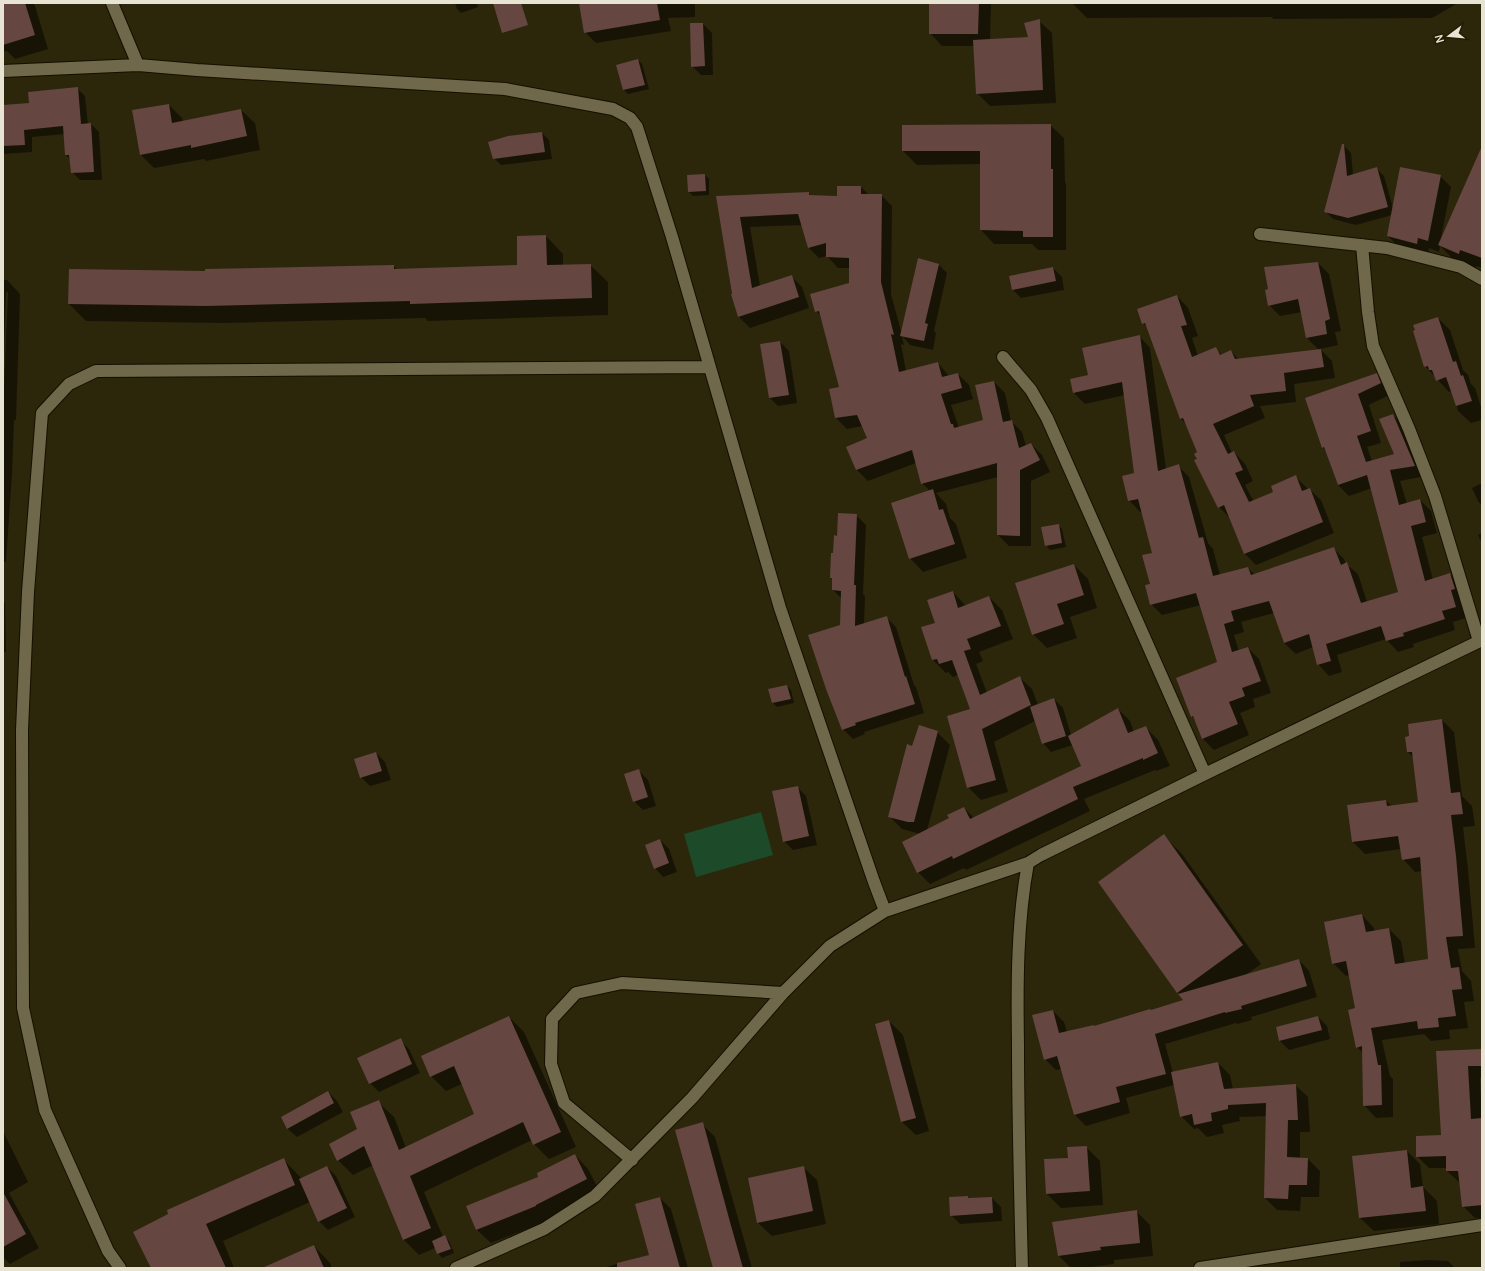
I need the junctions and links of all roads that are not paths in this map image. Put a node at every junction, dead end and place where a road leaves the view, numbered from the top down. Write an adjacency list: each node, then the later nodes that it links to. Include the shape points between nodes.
1 (112, 3): 2 (street)
2 (138, 65): 3 (street); 8 (street, via 505,88 613,109 630,118 637,127)
3 (3, 71)
4 (1260, 234): 5 (street)
5 (1362, 245): 6 (street, via 1387,248 1461,267); 9 (street, via 1373,346 1435,496)
6 (1482, 279)
7 (1003, 357): 10 (street, via 1031,390 1047,418)
8 (710, 367): 12 (street, via 780,608); 16 (street, via 96,371 69,384 42,413 28,592 22,730 23,1008 45,1110 108,1251)
9 (1481, 640): 10 (street)
10 (1205, 774): 11 (street)
11 (1028, 863): 12 (street); 18 (street, via 1017,966)
12 (885, 911): 13 (street, via 830,946)
13 (783, 993): 14 (street, via 692,1098); 14 (street, via 622,984 576,993 552,1019 552,1064 564,1103)
14 (632, 1160): 17 (street, via 595,1196 544,1229)
15 (1482, 1225): 19 (street)
16 (120, 1268)
17 (456, 1268)
18 (1022, 1268)
19 (1200, 1268)

